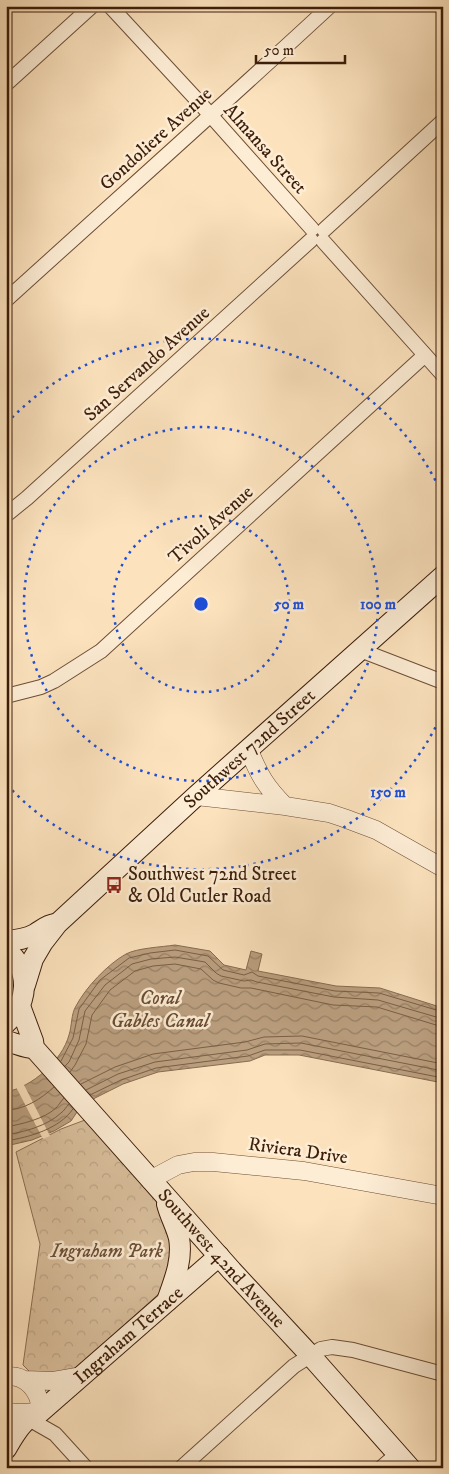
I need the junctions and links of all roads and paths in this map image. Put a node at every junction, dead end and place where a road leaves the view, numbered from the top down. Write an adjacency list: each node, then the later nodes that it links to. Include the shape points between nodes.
1 (92, 6): 4 (street)
2 (110, 6): 5 (street, Almansa Street)
3 (330, 6): 5 (street, Gondoliere Avenue)
4 (6, 84)
5 (210, 116): 7 (street, Almansa Street); 8 (street, Gondoliere Avenue)
6 (443, 122): 7 (street, San Servando Avenue)
7 (317, 235): 9 (street, Almansa Street); 11 (street, San Servando Avenue)
8 (6, 300)
9 (425, 356): 10 (street, Almansa Street); 15 (street, Tivoli Avenue, via 101,651 54,682)
10 (443, 375)
11 (6, 515)
12 (443, 576): 13 (main road, Southwest 72nd Street)
13 (360, 650): 14 (street); 16 (main road, Southwest 72nd Street)
14 (443, 682)
15 (6, 696)
16 (249, 750): 17 (main road, Southwest 72nd Street); 18 (street, via 262,780)
17 (196, 796): 18 (street); 20 (main road, Southwest 72nd Street)
18 (285, 806): 19 (street, via 329,813 360,823)
19 (443, 868)
20 (57, 924): 21 (main road, Southwest 72nd Street, via 27,938); 23 (main road, Southwest 72nd Street, via 34,959)
21 (6, 941)
22 (6, 950): 23 (main road, via 19,964)
23 (25, 985): 24 (main road, Southwest 72nd Street)
24 (20, 1006): 25 (main road); 27 (main road, Southwest 42nd Avenue)
25 (6, 1023)
26 (6, 1041): 27 (main road)
27 (38, 1054): 28 (main road, Southwest 42nd Avenue)
28 (150, 1180): 29 (street, Riviera Drive, via 178,1165 213,1162 304,1171); 30 (main road, Southwest 42nd Avenue)
29 (443, 1196)
30 (166, 1197): 31 (main road, Southwest 42nd Avenue); 32 (main road, via 180,1251)
31 (219, 1256): 32 (main road, Ingraham Terrace); 33 (main road, Southwest 42nd Avenue)
32 (167, 1302): 35 (main road, Ingraham Terrace)
33 (310, 1355): 34 (street, via 325,1347 338,1347); 41 (main road, Southwest 42nd Avenue); 44 (street)
34 (443, 1374)
35 (81, 1376): 37 (street, via 52,1381); 39 (main road, Ingraham Terrace)
36 (6, 1377): 37 (street)
37 (25, 1380): 39 (street, via 38,1398)
38 (6, 1412): 39 (street)
39 (37, 1416): 40 (main road, via 31,1416 24,1423); 42 (main road); 43 (street)
40 (6, 1449)
41 (404, 1461): 45 (street)
42 (6, 1466)
43 (86, 1468)
44 (181, 1468)
45 (382, 1468)

